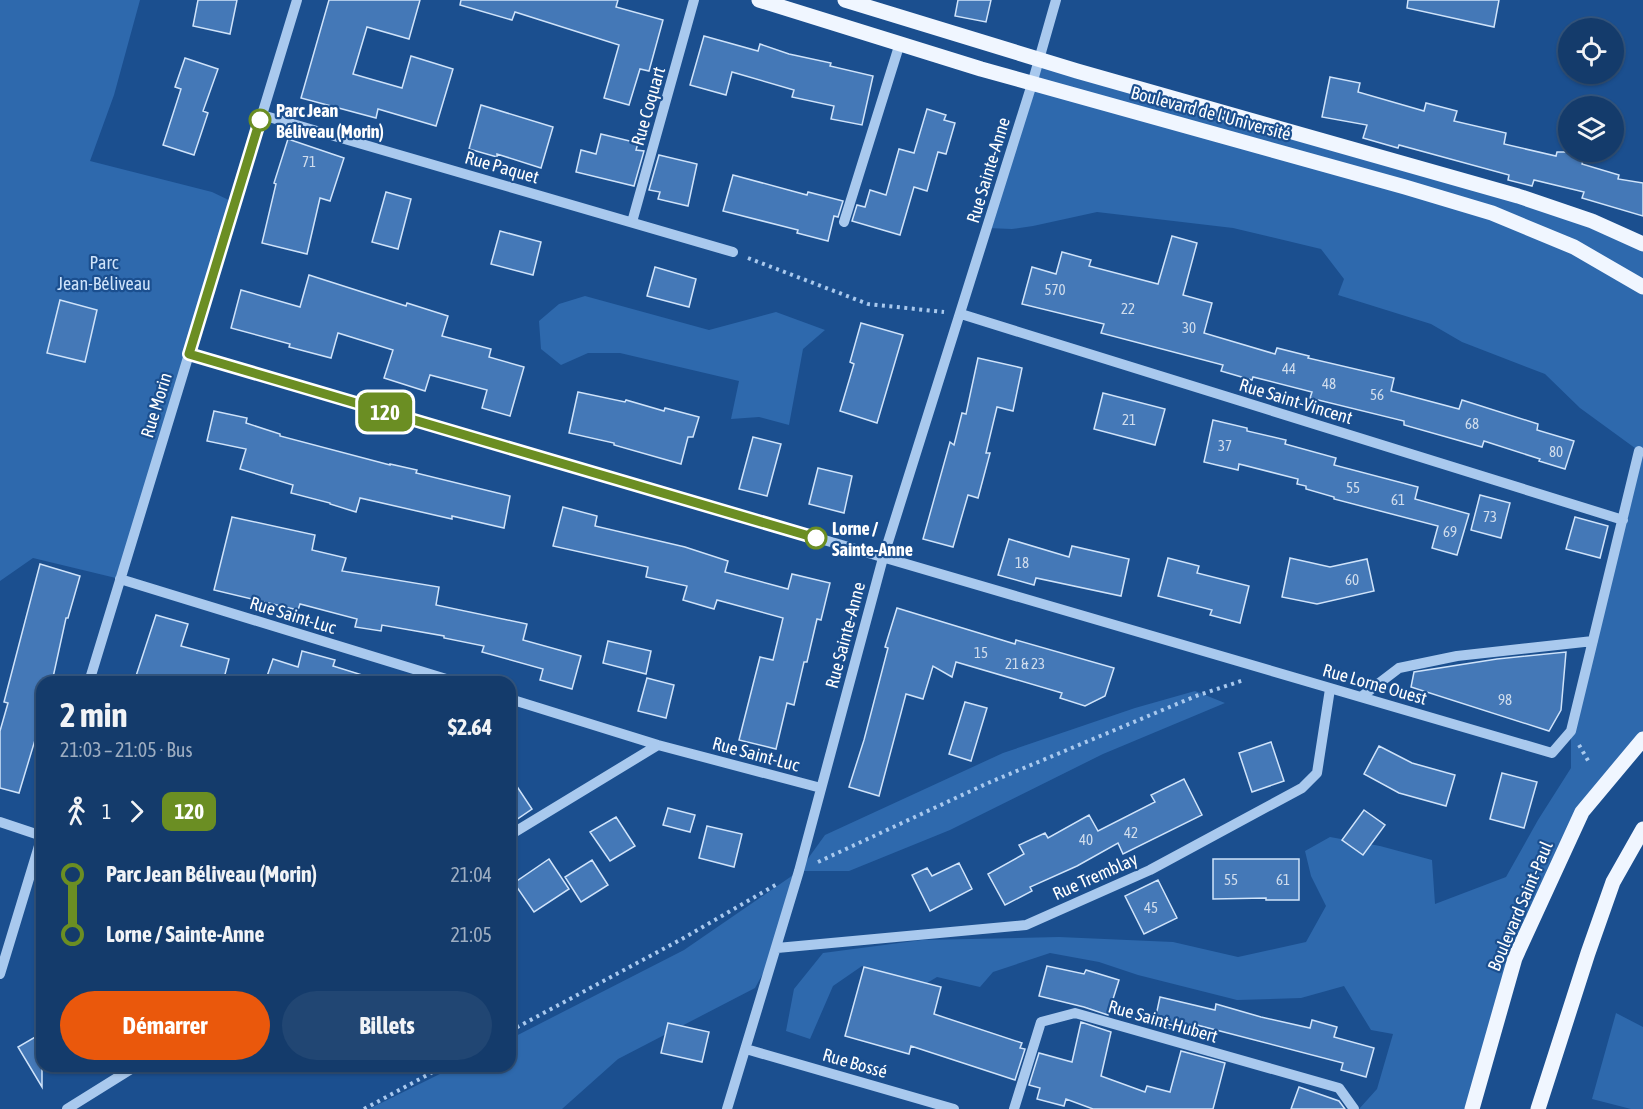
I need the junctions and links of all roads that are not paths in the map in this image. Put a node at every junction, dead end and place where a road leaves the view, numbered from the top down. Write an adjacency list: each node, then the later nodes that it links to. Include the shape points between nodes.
1 (297, 0): 9 (street, Rue Morin)
2 (694, 0): 10 (street, Rue Coquart)
3 (759, 0): 6 (main road, Boulevard de l'Université)
4 (845, 0): 7 (main road, Boulevard de l'Université)
5 (1056, 0): 7 (street, Rue Sainte-Anne)
6 (900, 43): 8 (main road, Boulevard de l'Université); 11 (street)
7 (1039, 59): 8 (street, Rue Sainte-Anne); 12 (main road, Boulevard de l'Université, via 1518,196 1592,221)
8 (1032, 84): 14 (main road, Boulevard de l'Université, via 1492,213 1574,247); 15 (street, Rue Sainte-Anne)
9 (261, 115): 10 (street, Rue Paquet); 16 (street, Rue Morin)
10 (632, 222): 13 (street, Rue Paquet)
11 (844, 222)
12 (1643, 244)
13 (733, 252)
14 (1643, 287)
15 (961, 314): 18 (street, Rue Saint-Vincent); 19 (street, Rue Sainte-Anne)
16 (189, 354): 19 (street, Rue Lorne Ouest); 20 (street, Rue Morin)
17 (1639, 451): 18 (street, Rue Lorne Ouest)
18 (1623, 520): 21 (street, Rue Lorne Ouest)
19 (884, 558): 24 (street, Rue Lorne Ouest); 29 (street, Rue Sainte-Anne)
20 (120, 579): 22 (street, Rue Morin); 23 (street, Rue Saint-Luc)
21 (1593, 641): 25 (street, via 1458,656 1399,668); 25 (street, Rue Lorne Ouest, via 1571,731 1552,753)
22 (91, 676)
23 (436, 676)
24 (1330, 689): 25 (street, Rue Lorne Ouest); 35 (street, Rue Tremblay, via 1317,773 1302,788 1149,870 1026,925)
25 (1361, 697)
26 (516, 701): 28 (street, Rue Saint-Luc)
27 (1643, 739): 44 (main road, Boulevard Saint-Paul, via 1582,812 1515,958)
28 (658, 745): 29 (street, Rue Saint-Luc); 32 (street)
29 (821, 788): 35 (street, Rue Sainte-Anne)
30 (0, 822): 33 (street)
31 (1643, 829): 45 (main road, via 1613,882)
32 (516, 831)
33 (36, 834)
34 (36, 856): 36 (street)
35 (777, 948): 37 (street, Rue Sainte-Anne)
36 (0, 974)
37 (746, 1048): 40 (street, Rue Sainte-Anne); 41 (street, Rue Bossé)
38 (126, 1072): 39 (street)
39 (67, 1109)
40 (727, 1109)
41 (954, 1109)
42 (1014, 1109): 43 (street, Rue Saint-Hubert, via 1041,1022 1075,1013 1339,1088)
43 (1354, 1109)
44 (1472, 1109)
45 (1538, 1109)

